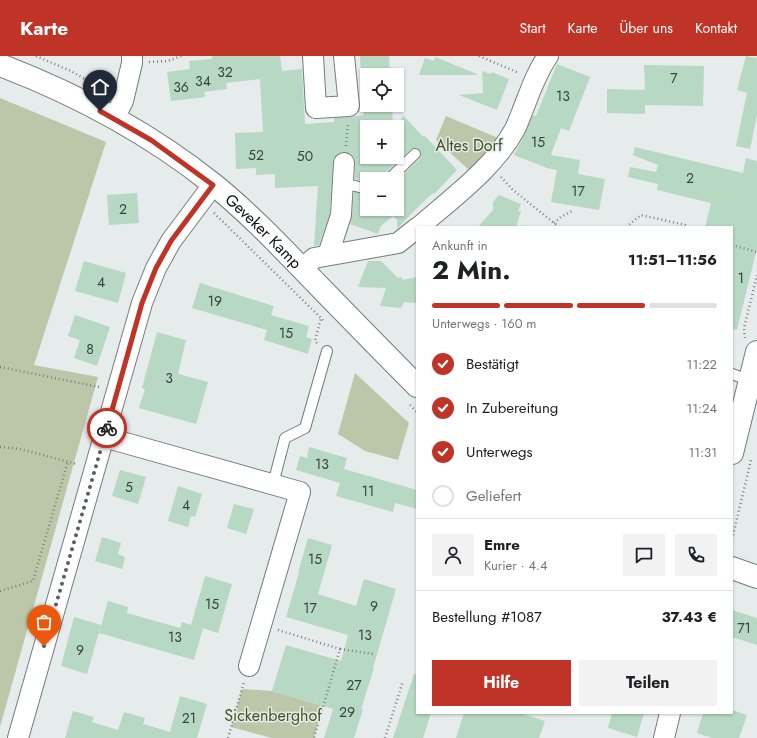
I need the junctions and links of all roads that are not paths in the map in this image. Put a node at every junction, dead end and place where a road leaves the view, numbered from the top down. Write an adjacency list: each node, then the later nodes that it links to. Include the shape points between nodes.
1 (313, 56): 2 (street, via 316,108 348,106)
2 (344, 56)
3 (548, 56): 13 (street, via 540,67 516,128 490,164)
4 (132, 60): 6 (street, via 123,101)
5 (0, 65): 6 (street, Geveker Kamp, via 48,85)
6 (114, 118): 12 (street, Geveker Kamp, via 151,140)
7 (415, 154): 9 (lane)
8 (344, 163): 10 (street)
9 (396, 172)
10 (344, 183): 11 (lane); 15 (street, via 341,215)
11 (360, 187)
12 (207, 192): 16 (street, Geveker Kamp, via 245,213); 21 (street, via 171,241 156,268 142,303)
13 (420, 226)
14 (416, 230): 15 (street, via 398,244)
15 (328, 255): 16 (street, via 314,258)
16 (303, 269): 20 (street, Geveker Kamp)
17 (750, 349): 19 (street)
18 (327, 351): 23 (lane, via 305,428 285,438)
19 (741, 378): 22 (street)
20 (411, 393)
21 (104, 437): 23 (street); 28 (street)
22 (742, 455)
23 (273, 484): 26 (street, via 300,492)
24 (733, 568): 25 (street)
25 (757, 577)
26 (249, 666)
27 (670, 714): 29 (street)
28 (18, 738)
29 (664, 738)

